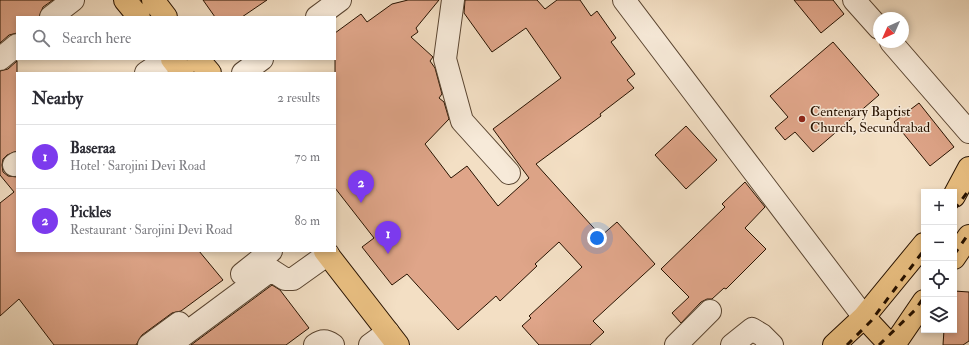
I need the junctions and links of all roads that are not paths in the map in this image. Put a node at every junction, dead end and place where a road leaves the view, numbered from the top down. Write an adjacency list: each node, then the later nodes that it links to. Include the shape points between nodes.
1 (73, 0): 8 (street)
2 (125, 0): 9 (main road)
3 (153, 0): 10 (main road)
4 (340, 0): 11 (street)
5 (453, 0): 26 (street, via 445,59 462,121)
6 (854, 0): 12 (street)
7 (628, 2): 35 (street)
8 (51, 16)
9 (137, 16)
10 (165, 16)
11 (318, 16)
12 (873, 21)
13 (16, 46): 15 (street)
14 (896, 48): 24 (street)
15 (0, 59)
16 (165, 60): 20 (street)
17 (173, 60): 21 (main road)
18 (199, 60): 22 (main road)
19 (261, 60): 23 (street)
20 (147, 72)
21 (182, 72)
22 (209, 72)
23 (244, 72)
24 (969, 132)
25 (969, 168): 27 (main road)
26 (509, 173)
27 (957, 190)
28 (969, 236): 32 (main road)
29 (921, 248): 35 (main road)
30 (271, 252): 37 (street)
31 (326, 253): 36 (main road); 38 (street, via 293,279 285,279 271,270)
32 (957, 254)
33 (921, 305): 47 (main road)
34 (710, 311): 42 (street)
35 (864, 316): 45 (main road); 46 (main road)
36 (393, 338): 41 (street)
37 (149, 345)
38 (170, 345)
39 (315, 345): 40 (street, via 321,341)
40 (333, 345)
41 (370, 345)
42 (676, 345)
43 (732, 345): 44 (street, via 752,329 762,334)
44 (772, 345)
45 (834, 345)
46 (890, 345)
47 (894, 345)

